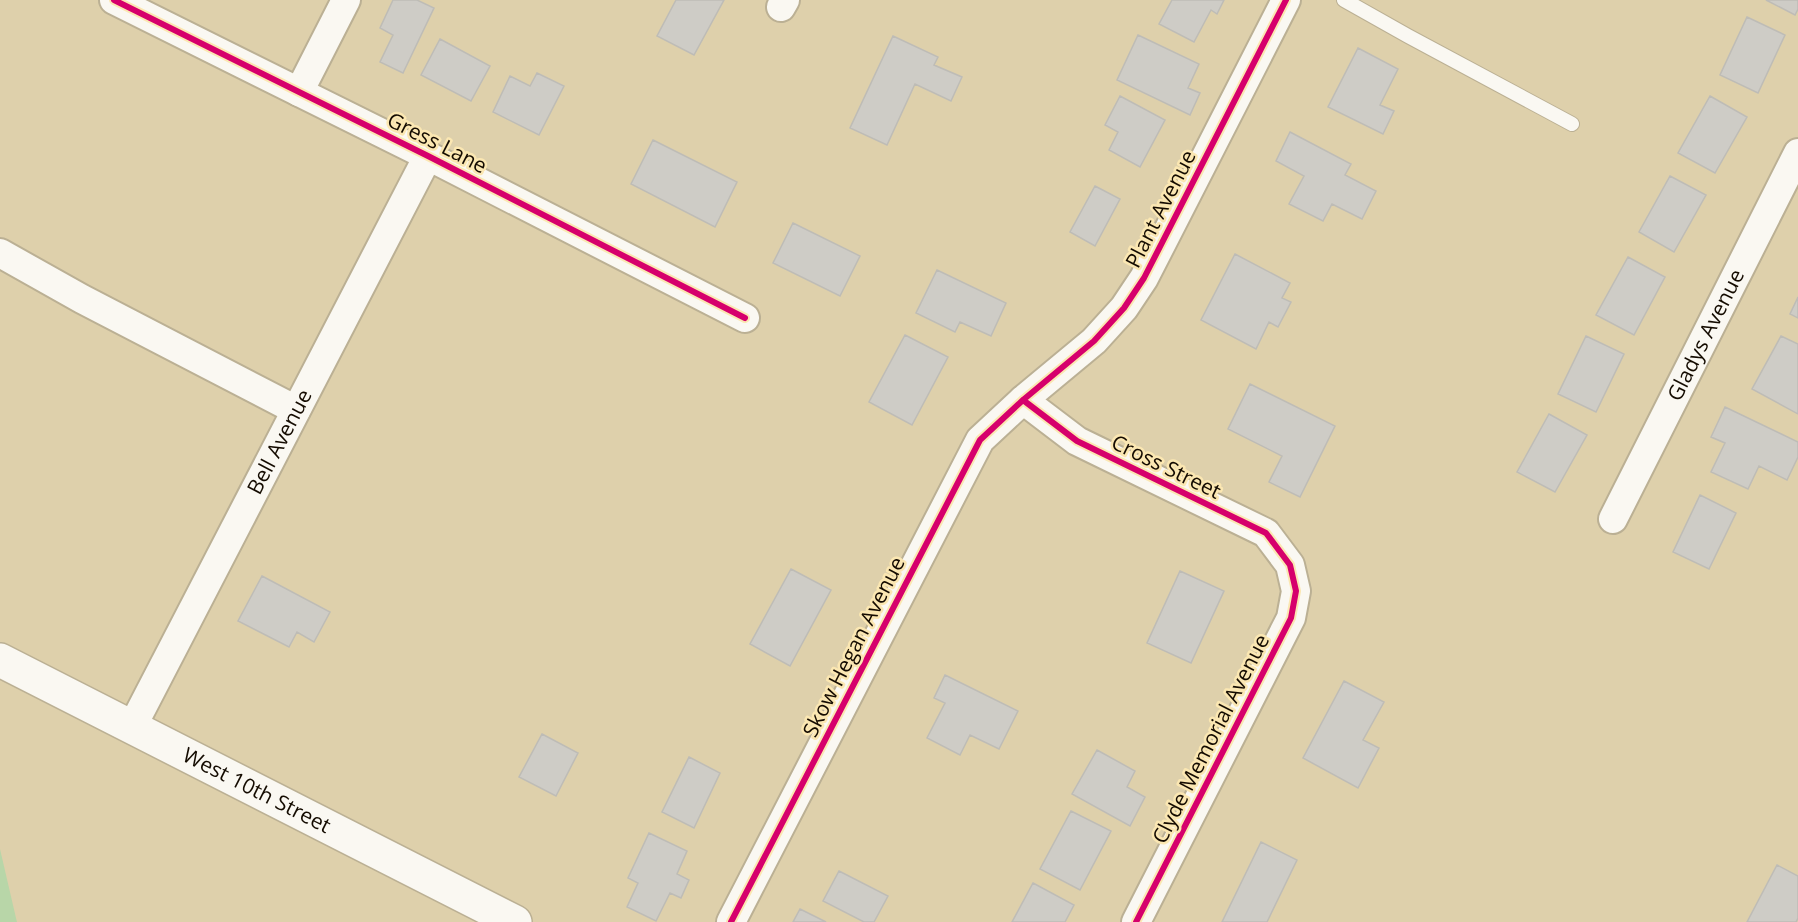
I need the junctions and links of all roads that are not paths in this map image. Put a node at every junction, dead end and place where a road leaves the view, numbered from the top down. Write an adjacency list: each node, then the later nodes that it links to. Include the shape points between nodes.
1 (114, 0): 5 (street, Gress Lane)
2 (346, 0): 5 (street)
3 (1286, 0): 11 (street, Plant Avenue, via 1134,293 1094,341)
4 (1344, 0): 6 (lane)
5 (299, 92): 8 (street, Gress Lane)
6 (1572, 124)
7 (1798, 153): 13 (street, Gladys Avenue)
8 (428, 156): 10 (street, Gress Lane); 12 (street, Bell Avenue)
9 (0, 253): 12 (street)
10 (745, 318)
11 (1023, 400): 14 (street, Cross Street, via 1077,441 1266,533); 18 (street, Skow Hegan Avenue, via 980,440)
12 (296, 410): 16 (street, Bell Avenue)
13 (1613, 519)
14 (1290, 565): 19 (street, Clyde Memorial Avenue, via 1296,591 1291,618)
15 (0, 660): 16 (street, West 10th Street)
16 (132, 727): 17 (street, West 10th Street)
17 (515, 922)
18 (731, 922)
19 (1136, 922)

